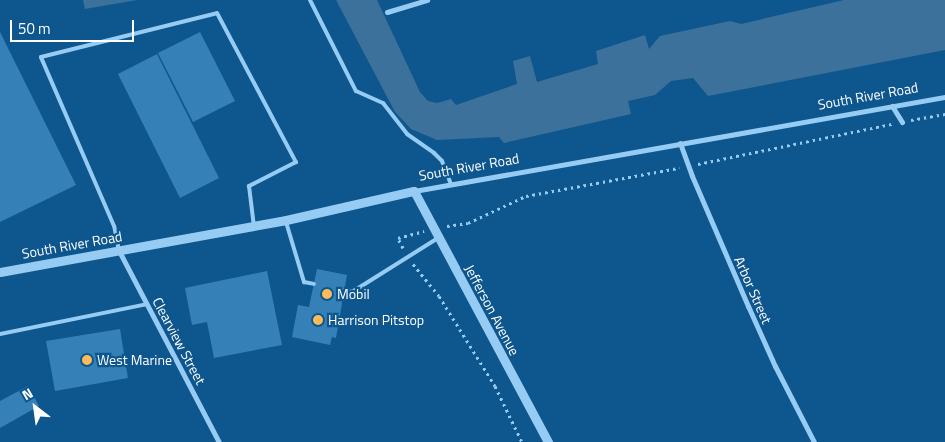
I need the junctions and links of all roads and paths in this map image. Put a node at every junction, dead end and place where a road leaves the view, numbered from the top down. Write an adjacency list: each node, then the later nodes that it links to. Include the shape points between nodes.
1 (310, 0): 10 (lane, via 356,90 383,103 407,134 434,153 442,161)
2 (427, 0): 3 (street)
3 (387, 12)
4 (945, 97): 5 (street, South River Road)
5 (892, 106): 7 (street); 8 (street, South River Road)
6 (945, 114): 7 (path)
7 (902, 122): 9 (path)
8 (680, 143): 9 (street, Arbor Street); 10 (street, South River Road)
9 (688, 166): 14 (path, via 526,196 468,223); 27 (street, Arbor Street, via 767,349)
10 (451, 184): 11 (street, South River Road)
11 (414, 190): 12 (street, South River Road); 14 (street, Jefferson Avenue)
12 (286, 220): 13 (street, South River Road); 20 (lane, via 304,282)
13 (254, 225): 17 (street, South River Road); 17 (lane, via 249,186 296,162 217,13 42,57 114,226)
14 (433, 229): 15 (street, Jefferson Avenue); 16 (path, via 398,238)
15 (438, 238): 21 (lane, via 352,292); 26 (street, Jefferson Avenue)
16 (402, 246)
17 (119, 250): 19 (street, South River Road); 22 (street, Clearview Street)
18 (413, 265): 25 (path, via 439,296 495,386)
19 (0, 272)
20 (314, 284)
21 (344, 290)
22 (147, 304): 23 (lane); 24 (street, Clearview Street)
23 (0, 334)
24 (219, 442)
25 (522, 442)
26 (548, 442)
27 (814, 442)

